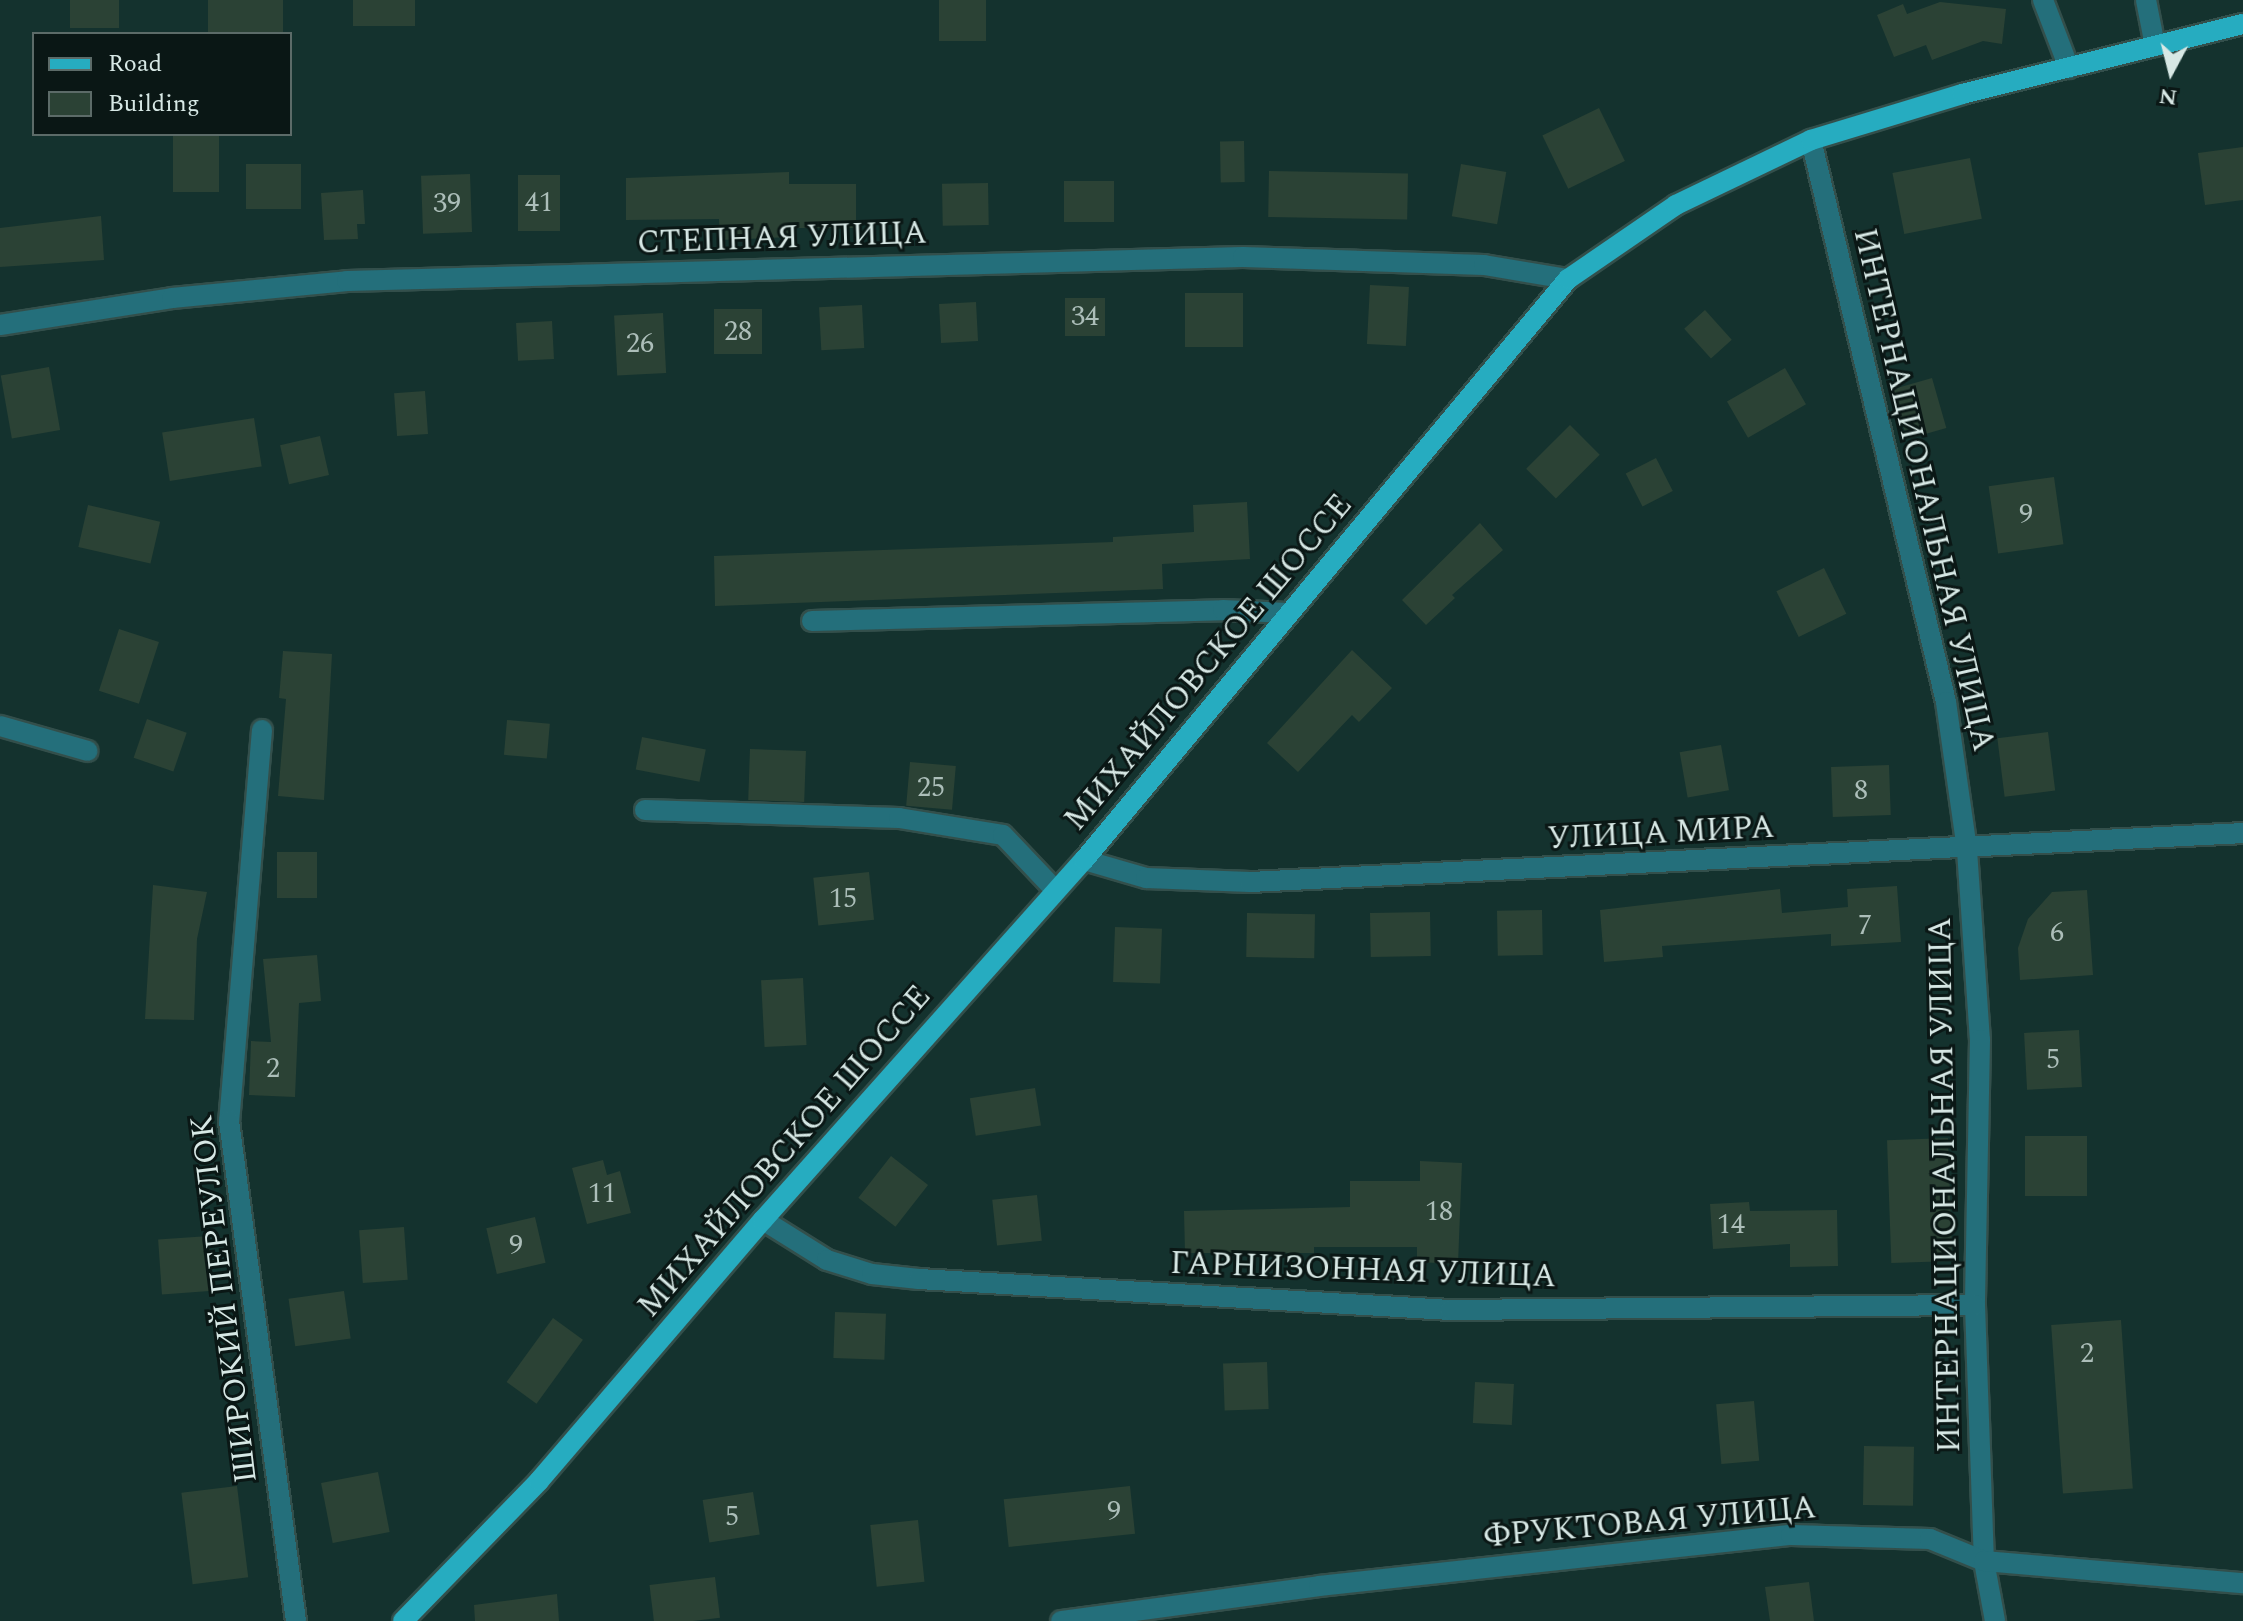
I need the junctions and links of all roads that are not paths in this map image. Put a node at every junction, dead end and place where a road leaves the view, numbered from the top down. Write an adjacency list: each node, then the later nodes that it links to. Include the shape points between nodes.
1 (2043, 0): 5 (street)
2 (2146, 0): 4 (street)
3 (2243, 24): 4 (main road, МИХАЙЛОВСКОЕ ШОССЕ)
4 (2155, 46): 5 (main road, МИХАЙЛОВСКОЕ ШОССЕ)
5 (2069, 68): 6 (main road, МИХАЙЛОВСКОЕ ШОССЕ)
6 (1811, 140): 7 (main road, МИХАЙЛОВСКОЕ ШОССЕ, via 1676,205); 16 (street, ИНТЕРНАЦИОНАЛЬНАЯ УЛИЦА, via 1946,702)
7 (1568, 279): 8 (street, СТЕПНАЯ УЛИЦА, via 1442,262 1243,257 379,280 172,298); 9 (main road, МИХАЙЛОВСКОЕ ШОССЕ)
8 (0, 325)
9 (1287, 613): 10 (street, via 1223,610); 17 (main road, МИХАЙЛОВСКОЕ ШОССЕ)
10 (812, 621)
11 (0, 726): 13 (street)
12 (262, 730): 23 (street, ШИРОКИЙ ПЕРЕУЛОК, via 229,1121)
13 (88, 751)
14 (645, 810): 18 (street, via 899,818 1003,835)
15 (2243, 833): 16 (street, УЛИЦА МИРА)
16 (1967, 850): 17 (street, УЛИЦА МИРА, via 1250,882 1146,878); 20 (street, ИНТЕРНАЦИОНАЛЬНАЯ УЛИЦА, via 1980,1040)
17 (1084, 860): 18 (main road, МИХАЙЛОВСКОЕ ШОССЕ)
18 (1055, 890): 19 (main road, МИХАЙЛОВСКОЕ ШОССЕ)
19 (763, 1220): 20 (street, ГАРНИЗОННАЯ УЛИЦА, via 827,1260 872,1274 919,1279 1450,1310); 24 (main road, МИХАЙЛОВСКОЕ ШОССЕ, via 539,1481)
20 (1975, 1305): 21 (street, ИНТЕРНАЦИОНАЛЬНАЯ УЛИЦА)
21 (1984, 1561): 22 (street, ФРУКТОВАЯ УЛИЦА); 25 (street, ФРУКТОВАЯ УЛИЦА, via 1930,1539 1791,1535 1319,1586); 26 (street, ИНТЕРНАЦИОНАЛЬНАЯ УЛИЦА)
22 (2243, 1583)
23 (296, 1621)
24 (403, 1621)
25 (1061, 1621)
26 (1995, 1621)

